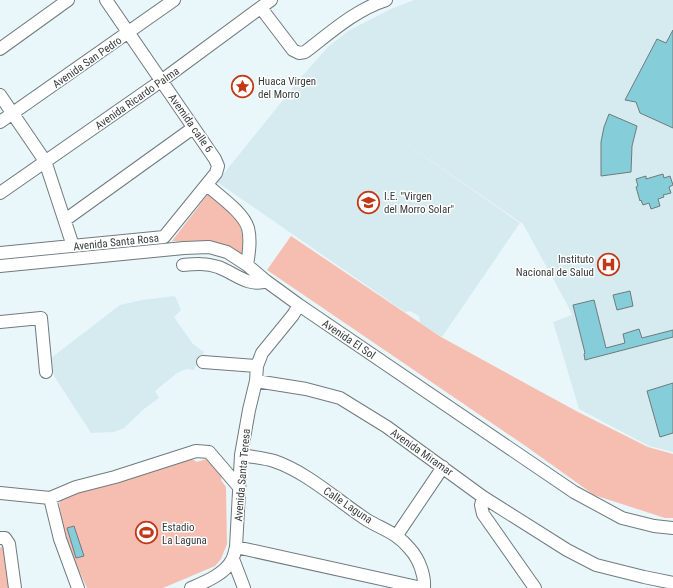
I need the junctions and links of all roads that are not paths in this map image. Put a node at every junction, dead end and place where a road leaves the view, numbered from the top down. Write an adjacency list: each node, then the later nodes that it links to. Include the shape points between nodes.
1 (68, 0): 8 (street)
2 (106, 0): 7 (street, Avemida calle 6)
3 (174, 0): 7 (street, Avenida San Pedro)
4 (271, 0): 6 (street, Avenida Ricardo Palma)
5 (386, 0): 6 (street, via 358,13 305,52 299,53 293,50)
6 (261, 8): 9 (street, Avenida Ricardo Palma)
7 (128, 33): 9 (street, Avemida calle 6); 11 (street, Avenida San Pedro)
8 (0, 49)
9 (161, 81): 13 (street, Avemida calle 6); 14 (street, Avenida Ricardo Palma)
10 (0, 95): 11 (street)
11 (13, 114): 12 (street, Avenida San Pedro); 14 (street)
12 (0, 122)
13 (193, 128): 15 (street, Avemida calle 6); 18 (street)
14 (45, 161): 17 (street, Avenida Ricardo Palma); 18 (street)
15 (218, 166): 16 (street, Avenida Santa Rosa)
16 (207, 185): 19 (street, Avenida Santa Rosa, via 164,237); 23 (street, via 240,214 247,227 250,240)
17 (0, 193)
18 (65, 220): 19 (street)
19 (73, 246): 20 (street, Avenida Santa Rosa)
20 (0, 253)
21 (183, 265): 24 (street, via 206,264 256,283)
22 (0, 266): 23 (street, Avenida El Sol, via 209,247 227,252)
23 (247, 266): 24 (street, Avenida El Sol)
24 (266, 281): 25 (street, Avenida El Sol)
25 (298, 305): 28 (street, Avenida Santa Teresa, via 262,353); 37 (street, Avenida El Sol, via 574,492 622,518)
26 (0, 322): 29 (street, via 41,318)
27 (202, 362): 28 (street)
28 (257, 366): 30 (street, Avenida Santa Teresa)
29 (46, 372)
30 (256, 381): 31 (street, Avenida Santa Teresa); 32 (street, Avenida Miramar, via 306,389 340,398 387,427)
31 (241, 454): 33 (street, Avenida Santa Teresa); 38 (street, Calle Laguna, via 274,462 307,477 368,520)
32 (443, 467): 35 (street, Avenida Miramar); 38 (street)
33 (239, 488): 36 (street, via 209,452 203,451 76,487); 40 (street, Avenida Santa Teresa)
34 (0, 493): 36 (street)
35 (483, 497): 41 (street, Avenida Miramar, via 567,550 596,565); 47 (street, via 483,514)
36 (50, 498): 43 (street, via 60,539)
37 (673, 528)
38 (397, 535): 46 (street, Calle Laguna, via 411,550 422,571)
39 (0, 538): 42 (street, via 5,538 9,544)
40 (234, 553): 44 (street, via 226,568); 45 (street); 46 (street)
41 (673, 583)
42 (15, 588)
43 (78, 588)
44 (191, 588)
45 (244, 588)
46 (423, 588)
47 (535, 588)

